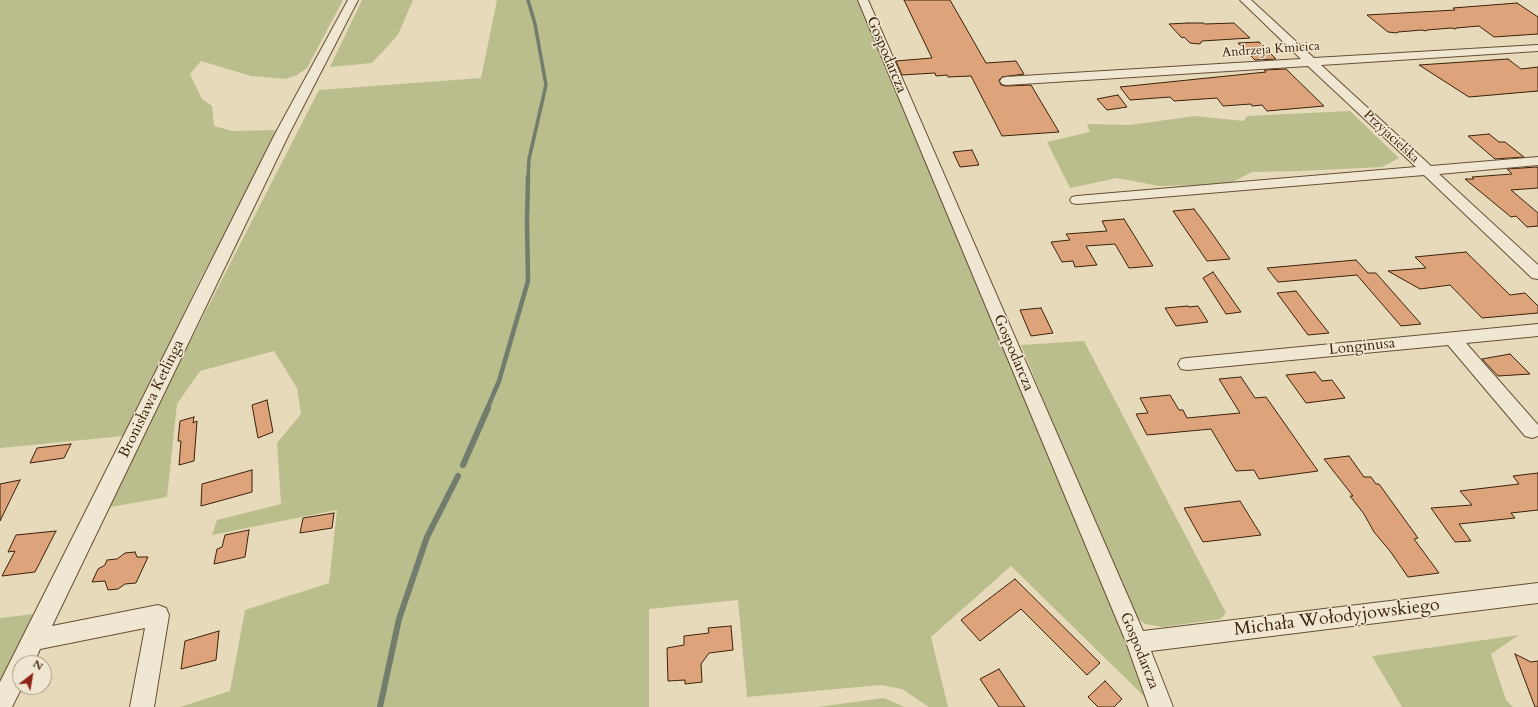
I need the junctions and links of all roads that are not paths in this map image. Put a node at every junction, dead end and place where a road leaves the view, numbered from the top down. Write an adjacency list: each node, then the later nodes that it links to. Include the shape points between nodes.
1 (353, 0): 16 (street, Bronisława Ketlinga, via 282,134)
2 (862, 0): 17 (street, Gospodarcza)
3 (1245, 0): 5 (street, Przyjacielska)
4 (1538, 48): 5 (street, Andrzeja Kmicica)
5 (1310, 61): 6 (street, Andrzeja Kmicica); 8 (street, Przyjacielska)
6 (1006, 81)
7 (1538, 161): 8 (street)
8 (1426, 170): 9 (street); 10 (street, Przyjacielska)
9 (1076, 200)
10 (1538, 274)
11 (1538, 330): 12 (street, Longinusa)
12 (1452, 338): 13 (street, Longinusa); 14 (street)
13 (1187, 364)
14 (1532, 431)
15 (1538, 593): 17 (street, Michała Wołodyjowskiego)
16 (34, 640): 18 (street, Bronisława Ketlinga); 21 (street, via 158,615)
17 (1137, 642): 22 (street, Gospodarcza)
18 (26, 655)
19 (12, 683): 20 (street)
20 (0, 706)
21 (142, 707)
22 (1161, 707)

